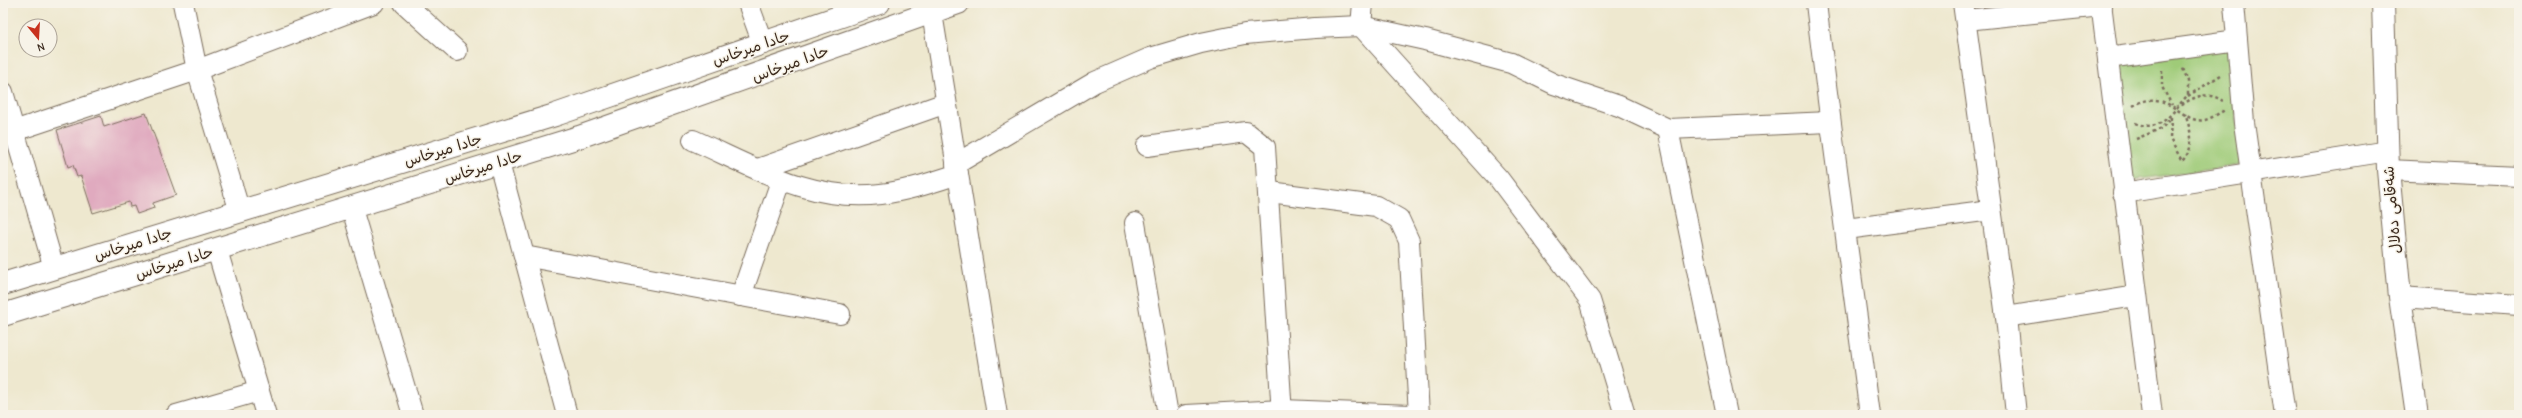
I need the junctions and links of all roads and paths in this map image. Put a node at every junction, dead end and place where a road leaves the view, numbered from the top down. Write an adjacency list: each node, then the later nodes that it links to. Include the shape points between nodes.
1 (183, 3): 22 (street)
2 (374, 3): 22 (street)
3 (404, 3): 17 (street)
4 (748, 3): 16 (street)
5 (879, 3): 16 (main road, جادا ميرخاس)
6 (958, 3): 13 (main road, حادا ميرخاس)
7 (1363, 3): 14 (street)
8 (1816, 3): 34 (street)
9 (2234, 3): 15 (street)
10 (2383, 3): 40 (main road, شەقامی دەلال)
11 (2102, 4): 12 (street); 18 (street)
12 (1965, 12): 50 (street)
13 (932, 13): 25 (street); 41 (main road, حادا ميرخاس, via 690,99)
14 (1361, 26): 35 (street, via 1511,64 1554,84 1619,106); 43 (street, via 1245,34 1201,43 1150,58 1095,82); 76 (street, via 1499,179 1590,300)
15 (2237, 40): 18 (street); 21 (street)
16 (763, 44): 51 (main road, جادا ميرخاس, via 555,115)
17 (457, 51)
18 (2108, 58): 37 (street)
19 (2179, 61): 24 (path, via 2186,71)
20 (2164, 66): 27 (path, via 2162,87)
21 (2239, 67): 24 (path, via 2214,78); 44 (street)
22 (197, 70): 36 (street); 51 (street)
23 (3, 92): 36 (street)
24 (2188, 95): 29 (path)
25 (946, 104): 42 (street); 43 (street)
26 (2227, 104): 29 (path, via 2206,95 2190,99)
27 (2172, 105): 29 (path); 30 (path, via 2150,101 2133,105)
28 (2228, 107): 31 (path, via 2205,120)
29 (2176, 108): 31 (path); 32 (path)
30 (2131, 110)
31 (2184, 114): 32 (path, via 2191,131 2192,143 2182,161 2170,139)
32 (2171, 117): 33 (path, via 2154,125 2137,124); 37 (path, via 2162,128 2140,137 2131,139)
33 (2132, 121)
34 (1830, 122): 35 (street); 53 (street)
35 (1668, 129): 77 (street)
36 (14, 131): 56 (street)
37 (2116, 136): 48 (street)
38 (693, 140): 42 (street)
39 (1146, 146): 47 (street, via 1246,132 1265,147)
40 (2388, 160): 44 (street); 45 (street); 60 (main road, شەقامی دەلال)
41 (499, 163): 49 (main road, حادا ميرخاس); 55 (street)
42 (758, 169): 46 (street)
43 (957, 169): 46 (street, via 914,187 881,194 847,196 814,191); 71 (street)
44 (2252, 174): 48 (street); 81 (street)
45 (2519, 176)
46 (781, 181): 58 (street)
47 (1270, 192): 66 (street); 75 (street, via 1376,206 1399,219 1409,241)
48 (2123, 194): 59 (street)
49 (352, 208): 54 (main road, حادا ميرخاس); 69 (street)
50 (1991, 210): 53 (street); 64 (street)
51 (240, 212): 56 (main road, جادا ميرخاس)
52 (1135, 224): 72 (street)
53 (1846, 229): 78 (street)
54 (217, 250): 63 (main road, حادا ميرخاس); 65 (street)
55 (524, 256): 58 (street); 70 (street)
56 (54, 268): 57 (main road, جادا ميرخاس)
57 (3, 284)
58 (741, 296): 62 (street)
59 (2136, 296): 64 (street); 80 (street)
60 (2400, 297): 61 (street); 82 (main road, شەقامی دەلال)
61 (2519, 305)
62 (840, 314)
63 (3, 315)
64 (2006, 316): 79 (street)
65 (259, 391): 67 (street); 68 (street)
66 (1282, 412): 73 (street); 74 (street)
67 (176, 415)
68 (266, 415)
69 (413, 415)
70 (567, 415)
71 (997, 415)
72 (1168, 415)
73 (1186, 415)
74 (1411, 415)
75 (1419, 415)
76 (1625, 415)
77 (1727, 415)
78 (1870, 415)
79 (2016, 415)
80 (2152, 415)
81 (2285, 415)
82 (2417, 415): 83 (street)
83 (2421, 415)

